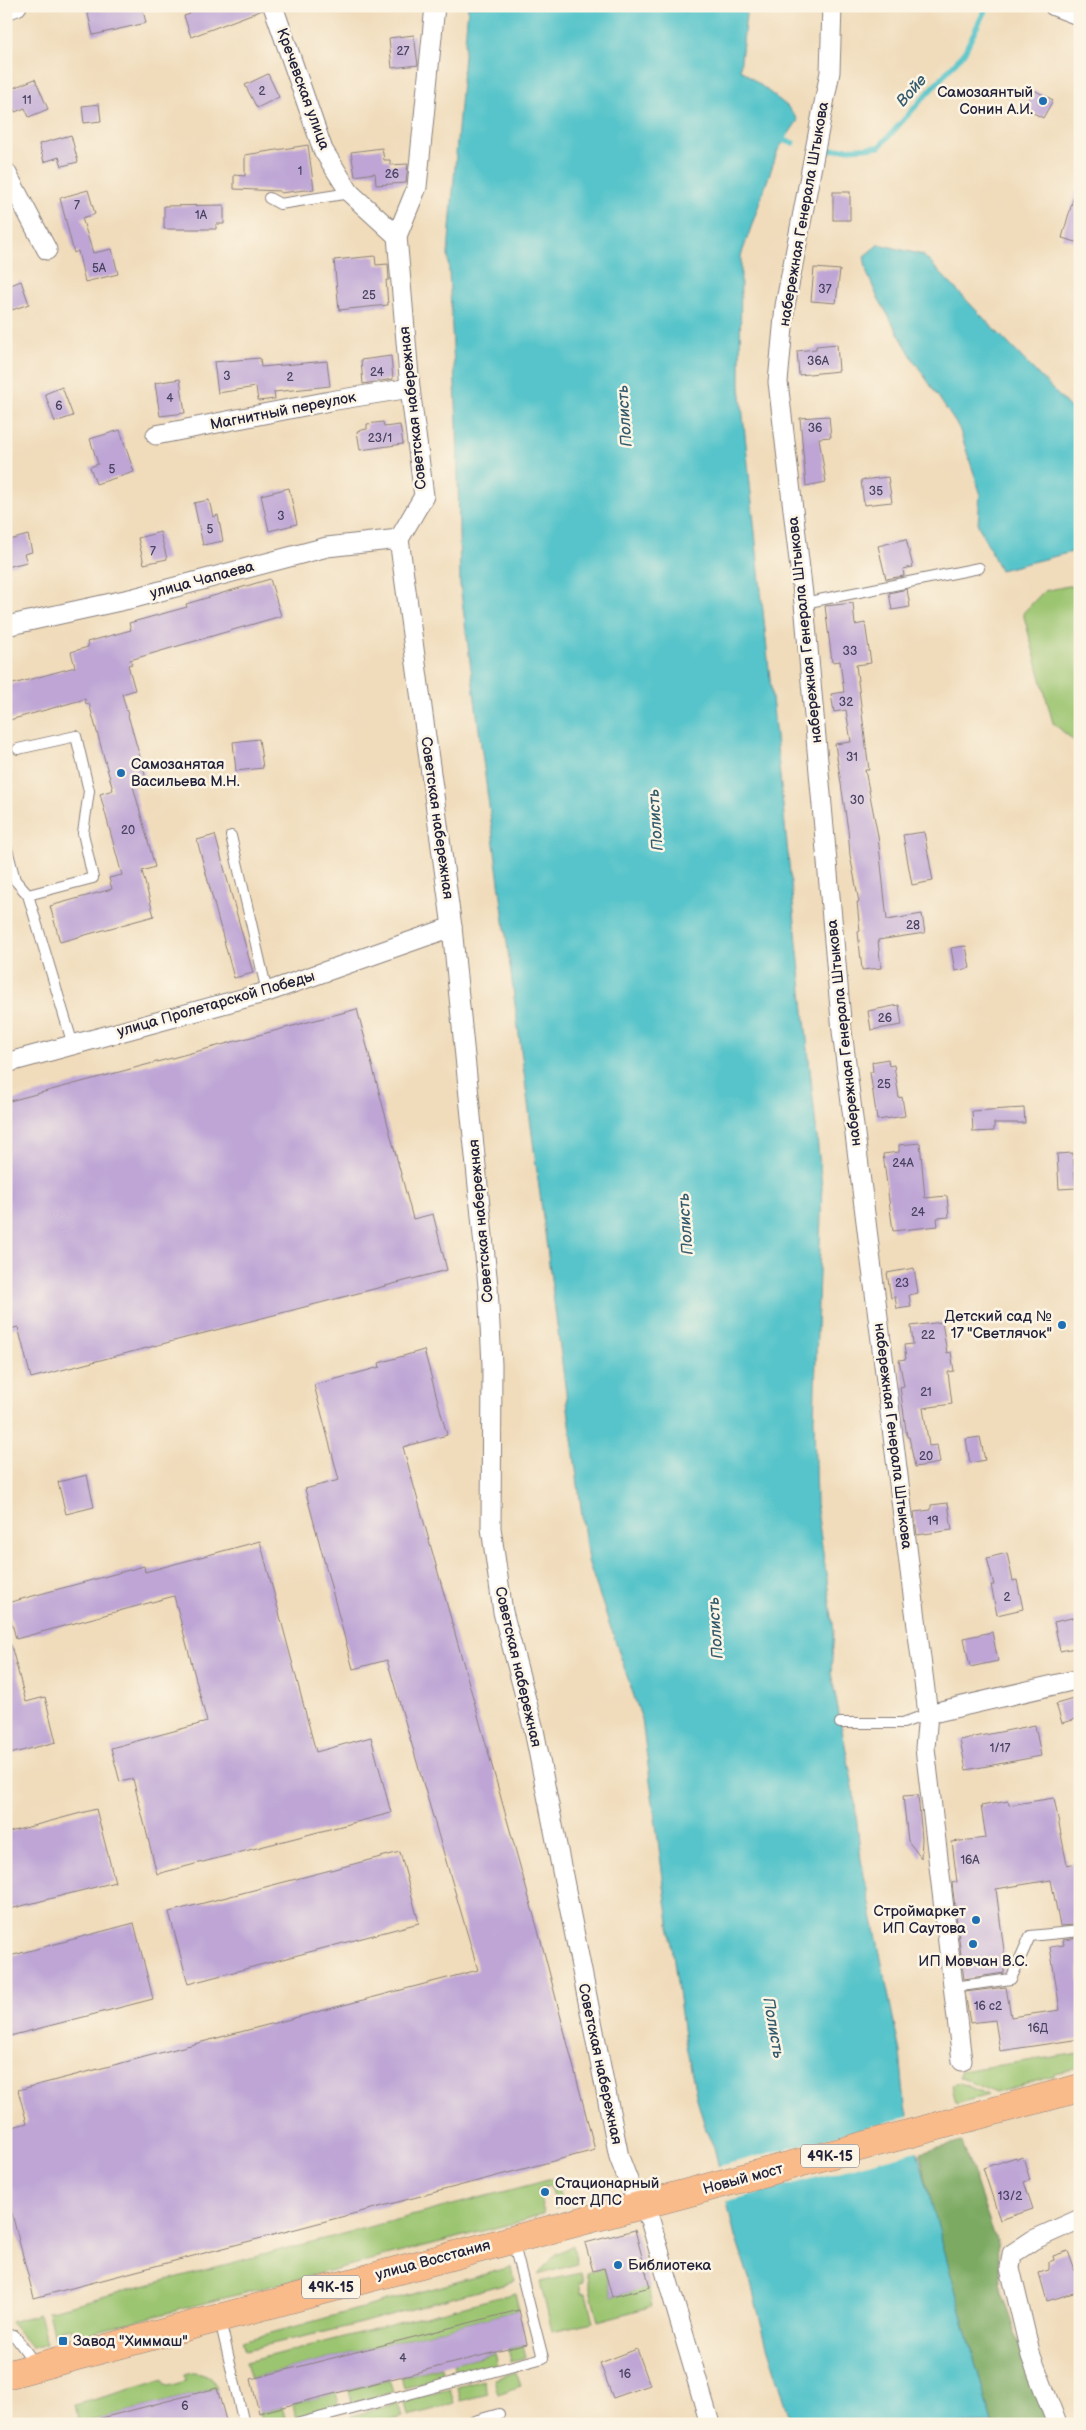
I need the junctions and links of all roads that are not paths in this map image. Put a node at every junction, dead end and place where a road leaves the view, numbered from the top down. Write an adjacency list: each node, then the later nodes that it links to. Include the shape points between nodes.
1 (17, 6): 6 (street)
2 (273, 6): 9 (street, Кречевская улица, via 323,150)
3 (435, 6): 11 (street, Советская набережная, via 418,187)
4 (832, 6): 17 (street, набережная Генерала Штыкова, via 830,72 785,306 778,382)
5 (1054, 6): 7 (street)
6 (6, 10)
7 (1080, 16)
8 (6, 172): 12 (street)
9 (350, 193): 10 (lane, via 280,204); 11 (street, Кречевская улица)
10 (269, 198)
11 (396, 236): 13 (street, Советская набережная)
12 (46, 250)
13 (410, 388): 14 (street, Магнитный переулок); 15 (street, Советская набережная, via 424,496)
14 (156, 435)
15 (399, 539): 18 (street, улица Чапаева, via 328,546 134,598); 23 (street, Советская набережная)
16 (979, 568): 17 (lane)
17 (804, 603): 28 (street, набережная Генерала Штыкова, via 842,1031)
18 (6, 626)
19 (18, 749): 22 (lane, via 76,736 89,791 83,833 93,878)
20 (231, 836): 24 (lane)
21 (6, 845): 22 (lane, via 15,880)
22 (28, 895): 25 (lane)
23 (452, 927): 24 (street, улица Пролетарской Победы); 34 (street, Советская набережная, via 488,1286 492,1365 491,1528 503,1612 534,1730 620,2157 630,2188)
24 (267, 992): 25 (street, улица Пролетарской Победы)
25 (73, 1045): 26 (street, улица Пролетарской Победы)
26 (6, 1063)
27 (1080, 1679): 28 (street)
28 (928, 1714): 29 (lane, via 903,1722); 31 (street, набережная Генерала Штыкова, via 925,1748)
29 (840, 1723)
30 (1080, 1931): 31 (lane, via 1030,1936 1012,1978)
31 (954, 1987): 32 (street, набережная Генерала Штыкова)
32 (962, 2061)
33 (1080, 2088): 34 (main road, Новый мост / 49К-15)
34 (649, 2203): 36 (main road, улица Восстания / 49К-15); 45 (street, Советская набережная, via 650,2220)
35 (1080, 2219): 46 (street, via 1033,2240 1012,2254 1010,2268 1031,2356)
36 (513, 2239): 37 (main road, улица Восстания / 49К-15); 43 (lane, via 543,2358)
37 (219, 2316): 39 (main road, улица Восстания / 49К-15); 42 (lane)
38 (6, 2337): 39 (lane, via 14,2335)
39 (37, 2366): 40 (main road, улица Восстания / 49К-15)
40 (6, 2375)
41 (498, 2414): 44 (lane)
42 (244, 2424)
43 (296, 2424)
44 (464, 2424)
45 (710, 2424)
46 (1057, 2424)

